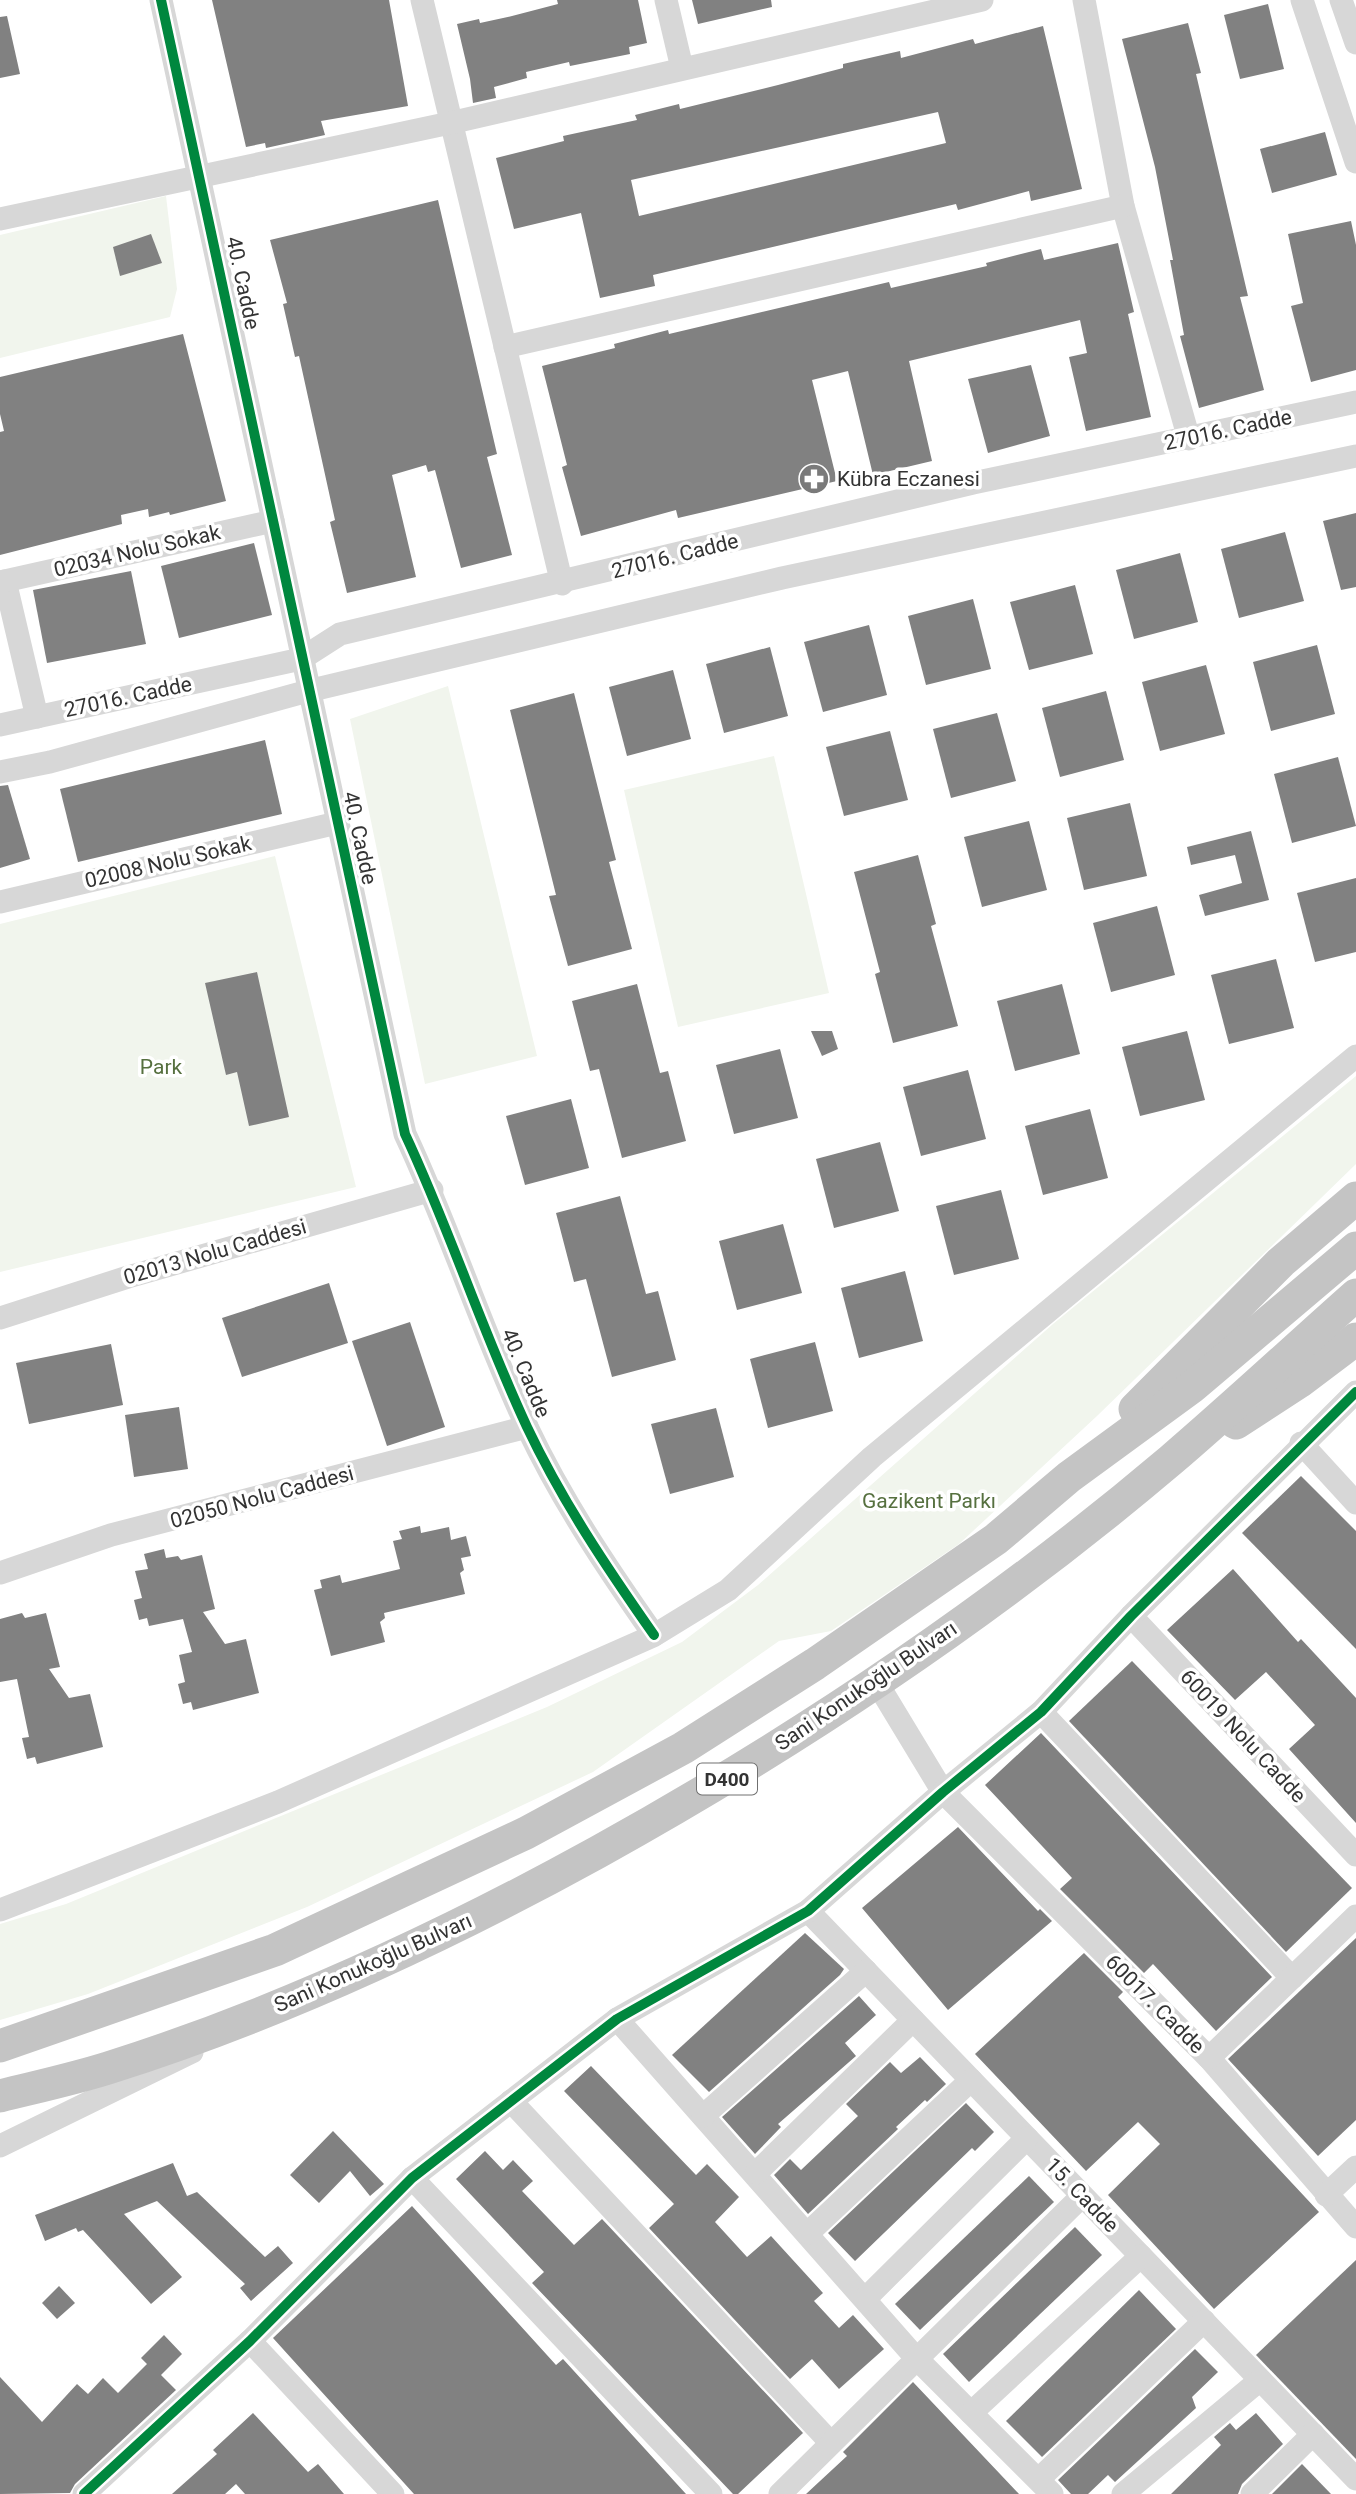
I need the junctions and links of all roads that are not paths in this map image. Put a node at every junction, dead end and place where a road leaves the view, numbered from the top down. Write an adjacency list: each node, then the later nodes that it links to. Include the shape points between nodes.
1 (161, 0): 12 (street, 40. Cadde)
2 (422, 0): 10 (street)
3 (666, 0): 9 (street)
4 (982, 0): 9 (street)
5 (1084, 0): 13 (street)
6 (1302, 0): 11 (street)
7 (1341, 0): 8 (street)
8 (1356, 43)
9 (682, 68): 10 (street)
10 (450, 123): 12 (street); 15 (street)
11 (1356, 162)
12 (200, 174): 14 (street); 19 (street, 40. Cadde)
13 (1122, 206): 15 (street); 17 (street)
14 (0, 219)
15 (505, 347): 21 (street)
16 (1356, 401): 17 (street, 27016. Cadde)
17 (1189, 439): 21 (street, 27016. Cadde, via 974,483)
18 (1356, 456): 23 (street, 27016. Cadde, via 782,578)
19 (273, 521): 20 (street, 02034 Nolu Sokak); 22 (street, 40. Cadde)
20 (3, 582): 24 (street)
21 (562, 583): 22 (street, 27016. Cadde, via 340,634)
22 (301, 659): 23 (street, 40. Cadde); 24 (street, 27016. Cadde)
23 (308, 691): 26 (street, 27016. Cadde); 27 (street, 40. Cadde)
24 (37, 717): 25 (street, 27016. Cadde)
25 (0, 725)
26 (0, 772)
27 (337, 822): 28 (street, 02008 Nolu Sokak); 30 (street, 40. Cadde, via 405,1134)
28 (0, 902)
29 (1356, 1056): 44 (street, via 872,1457 728,1590)
30 (432, 1190): 34 (street, 02013 Nolu Caddesi); 37 (street, 40. Cadde)
31 (1356, 1198): 40 (highway, via 1281,1262)
32 (1356, 1248): 40 (highway, D400, via 1192,1387)
33 (1356, 1295): 39 (highway, Sani Konukoğlu Bulvarı / D400)
34 (0, 1318)
35 (1356, 1339): 39 (highway, via 1250,1415)
36 (1356, 1392): 38 (street)
37 (527, 1427): 42 (street, 02050 Nolu Caddesi, via 111,1535); 44 (street, 40. Cadde, via 586,1537)
38 (1301, 1443): 41 (street); 43 (street)
39 (1170, 1461): 45 (highway, Sani Konukoğlu Bulvarı / D400)
40 (1069, 1477): 57 (highway, D400, via 996,1539 815,1664 683,1748 526,1832 275,1950)
41 (1356, 1503)
42 (0, 1573)
43 (1131, 1616): 46 (street); 48 (street, 60019 Nolu Cadde)
44 (654, 1635): 49 (street, via 278,1802)
45 (877, 1683): 47 (street, 60017. Cadde); 54 (highway, Sani Konukoğlu Bulvarı / D400, via 712,1789 544,1882 416,1947)
46 (1041, 1712): 47 (street); 53 (street)
47 (943, 1792): 50 (street); 58 (street, 60017. Cadde)
48 (1356, 1856)
49 (0, 1910)
50 (808, 1911): 52 (street, 15. Cadde); 55 (street)
51 (1356, 1916): 53 (street)
52 (866, 1971): 56 (street, 15. Cadde); 64 (street)
53 (1292, 1978): 58 (street)
54 (268, 2011): 59 (highway, Sani Konukoğlu Bulvarı / D400); 66 (street, via 157,2071)
55 (617, 2019): 62 (street); 64 (street)
56 (913, 2020): 60 (street, 15. Cadde); 68 (street)
57 (0, 2046)
58 (1209, 2058): 70 (street, 60017. Cadde)
59 (107, 2068): 61 (highway, Sani Konukoğlu Bulvarı / D400); 63 (highway)
60 (971, 2080): 65 (street, 15. Cadde); 73 (street)
61 (0, 2096)
62 (511, 2102): 69 (street); 82 (street)
63 (0, 2116)
64 (702, 2116): 68 (street)
65 (1027, 2138): 71 (street, 15. Cadde); 75 (street)
66 (0, 2146)
67 (1356, 2167): 70 (street)
68 (756, 2173): 73 (street)
69 (412, 2178): 77 (street); 87 (street)
70 (1326, 2195): 72 (street, 60017. Cadde)
71 (1082, 2196): 74 (street, 15. Cadde); 78 (street)
72 (1356, 2227)
73 (808, 2233): 75 (street)
74 (1141, 2256): 76 (street, 15. Cadde); 80 (street)
75 (864, 2299): 78 (street)
76 (1204, 2321): 79 (street, 15. Cadde); 84 (street)
77 (250, 2341): 85 (street); 86 (street)
78 (916, 2358): 80 (street); 82 (street)
79 (1260, 2380): 81 (street, 15. Cadde); 89 (street)
80 (971, 2413): 84 (street)
81 (1313, 2434): 83 (street, 15. Cadde); 90 (street)
82 (831, 2443): 88 (street)
83 (1356, 2479)
84 (1045, 2486)
85 (100, 2489)
86 (393, 2494)
87 (711, 2494)
88 (780, 2494)
89 (1124, 2494)
90 (1252, 2494)

